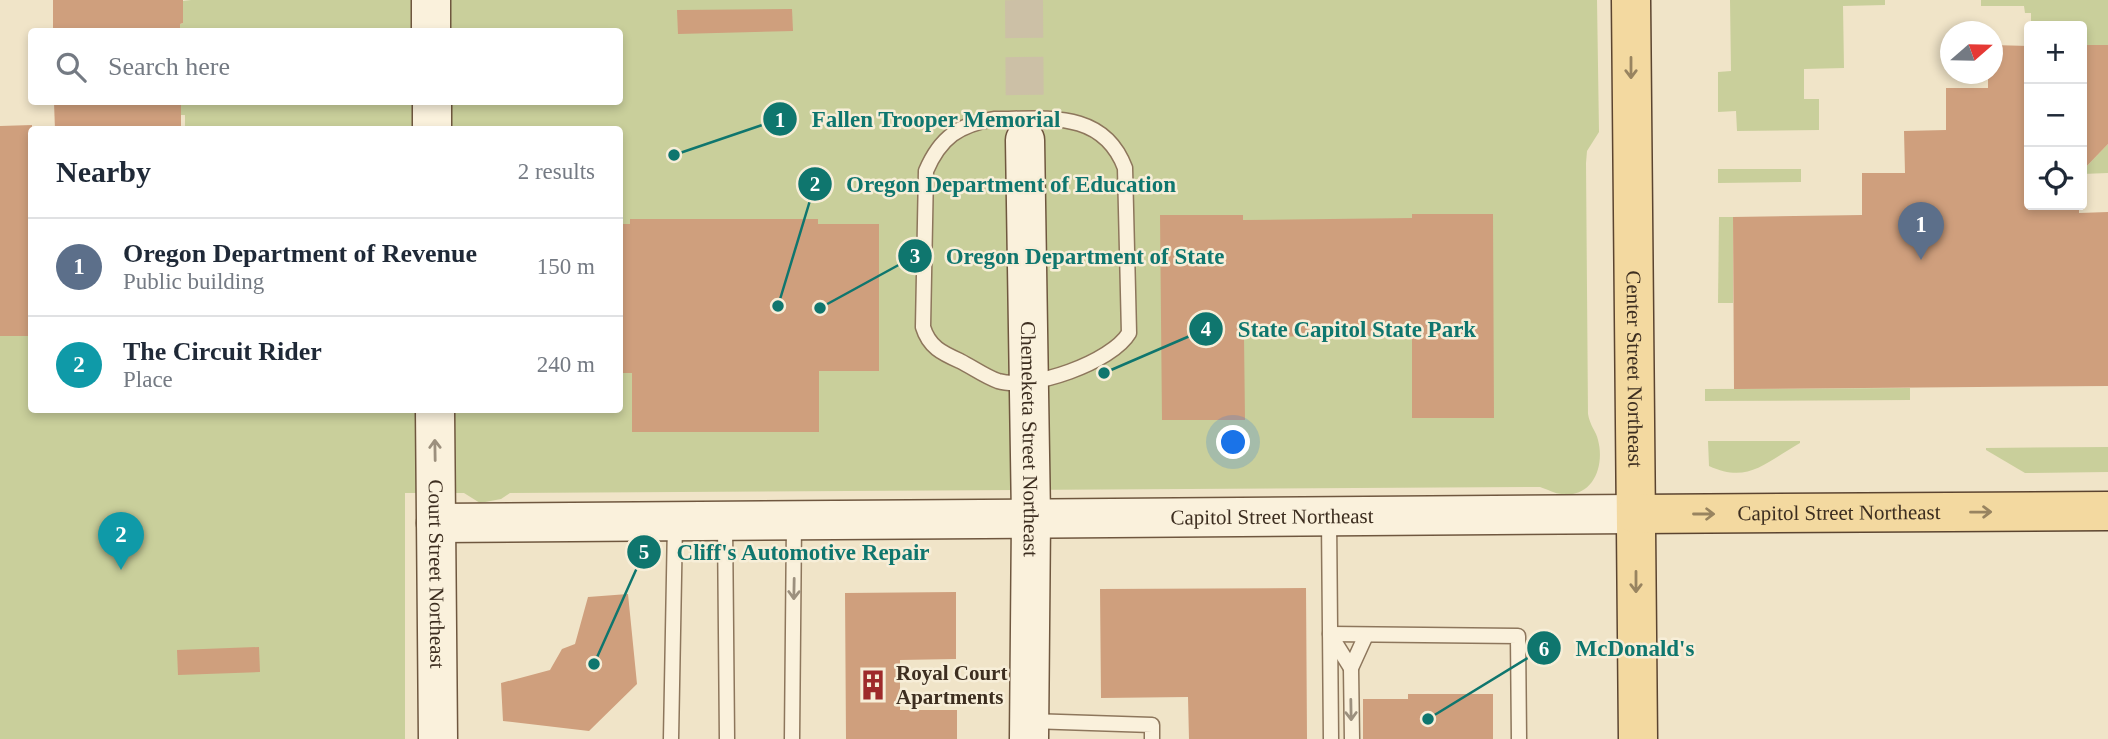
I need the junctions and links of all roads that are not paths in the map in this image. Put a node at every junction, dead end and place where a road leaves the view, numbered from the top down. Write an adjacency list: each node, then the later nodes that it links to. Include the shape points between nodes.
1 (431, 0): 3 (street)
2 (1631, 0): 10 (main road, Center Street Northeast, one-way to 10)
3 (431, 28)
4 (432, 105): 5 (street)
5 (432, 126)
6 (1025, 140): 7 (street, Chemeketa Street Northeast)
7 (1028, 383): 7 (lane, via 1070,371 1112,351 1129,333 1125,168 1121,157 1099,134 1066,119 995,119 962,128 945,139 926,171 926,336 935,349 999,381); 12 (street, Chemeketa Street Northeast)
8 (435, 413): 16 (street, Court Street Northeast, one-way to 8)
9 (2108, 511): 10 (main road, Capitol Street Northeast, one-way to 9)
10 (1636, 514): 11 (street, Capitol Street Northeast); 29 (main road, Center Street Northeast, one-way to 29)
11 (1329, 516): 12 (street, Capitol Street Northeast); 17 (lane)
12 (1031, 518): 14 (street, Capitol Street Northeast); 20 (street, Chemeketa Street Northeast)
13 (725, 521): 14 (street, Capitol Street Northeast); 15 (street, Capitol Street Northeast); 23 (lane)
14 (794, 521): 24 (lane, one-way to 24)
15 (675, 522): 16 (street, Capitol Street Northeast); 22 (lane)
16 (436, 523): 21 (street, Court Street Northeast)
17 (1330, 634): 18 (lane); 19 (lane); 26 (lane)
18 (1366, 635): 19 (lane); 28 (lane, via 1518,636)
19 (1351, 668): 27 (lane, one-way to 27)
20 (1029, 730): 25 (lane, via 1152,725)
21 (438, 739)
22 (671, 739)
23 (727, 739)
24 (792, 739)
25 (1152, 739)
26 (1331, 739)
27 (1352, 739)
28 (1519, 739)
29 (1638, 739)

